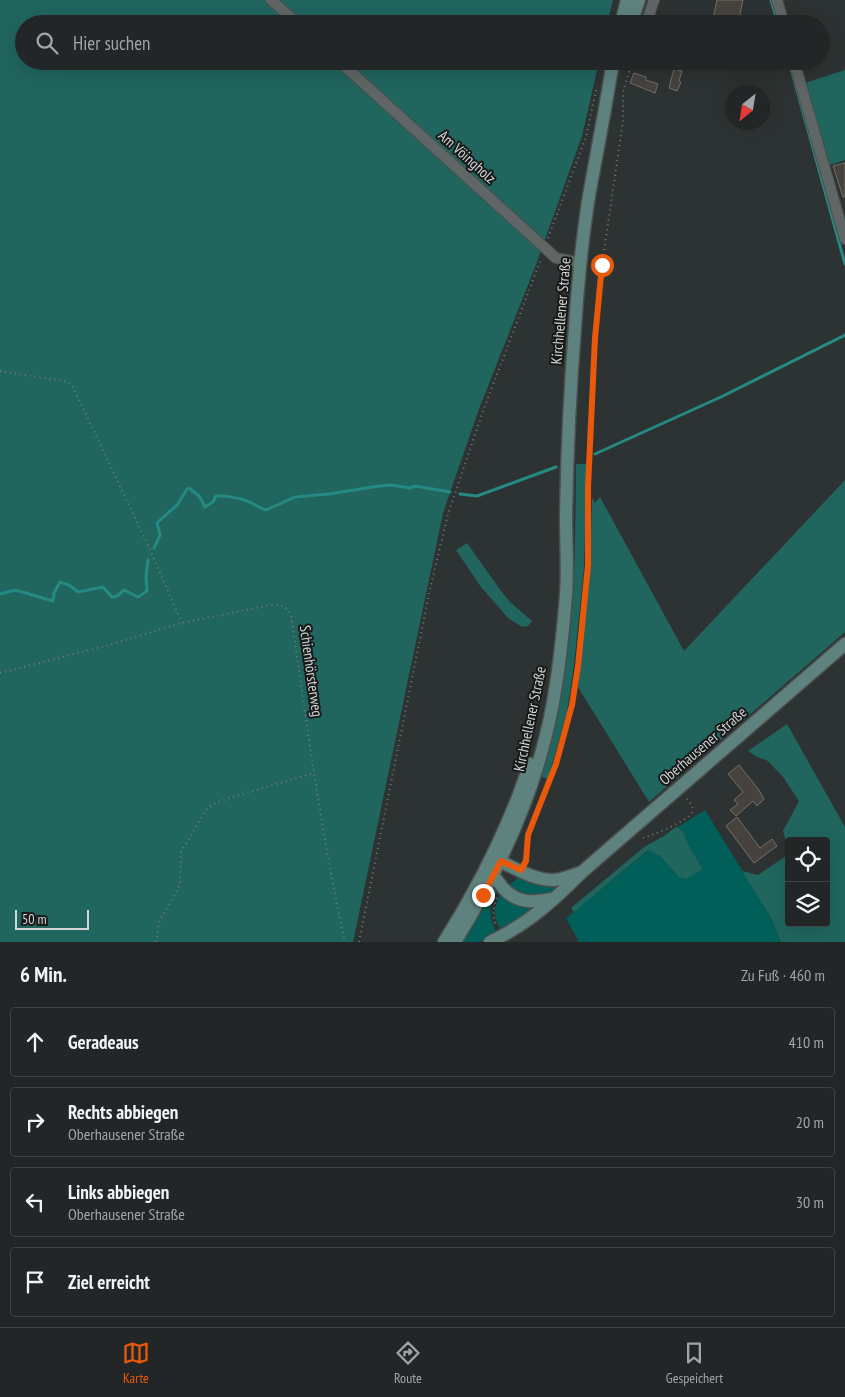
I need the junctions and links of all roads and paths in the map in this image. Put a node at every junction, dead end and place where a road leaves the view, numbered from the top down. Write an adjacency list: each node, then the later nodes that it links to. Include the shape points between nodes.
1 (272, 0): 6 (street)
2 (627, 0): 7 (main road)
3 (639, 0): 8 (main road)
4 (654, 0): 9 (street)
5 (777, 0): 10 (street)
6 (288, 15)
7 (623, 15)
8 (634, 15)
9 (649, 15)
10 (781, 15)
11 (349, 70): 19 (street, Am Vöingholz)
12 (612, 70): 17 (main road, Kirchhellener Straße)
13 (617, 70): 17 (main road, Kirchhellener Straße)
14 (630, 70): 29 (path, via 624,92 595,338 588,565 578,666 572,705 556,764 528,835 526,861)
15 (797, 70): 18 (street)
16 (598, 81): 19 (path, via 586,137)
17 (606, 109): 20 (main road, Kirchhellener Straße, via 589,198)
18 (845, 239)
19 (544, 248): 20 (street, Am Vöingholz, via 556,258); 37 (path, via 448,514)
20 (581, 263): 28 (main road, Kirchhellener Straße, via 566,517 553,647 538,736)
21 (0, 371): 22 (path, via 63,381 73,388)
22 (182, 623): 24 (path, Schienhörsterweg); 25 (path, Schienhörsterweg, via 271,605 280,604 287,608 292,615)
23 (845, 644): 31 (main road, Oberhausener Straße)
24 (0, 673)
25 (314, 773): 35 (path, via 229,798 206,810 181,852 180,884 159,923); 36 (path, Schienhörsterweg)
26 (687, 798): 27 (path, via 691,814 670,828)
27 (643, 838)
28 (496, 859): 29 (main road, Oberhausener Straße); 30 (main road, Kirchhellener Straße)
29 (521, 870): 31 (main road, Oberhausener Straße, via 538,878 555,880)
30 (490, 872): 32 (main road); 38 (main road); 39 (main road, via 479,904)
31 (582, 872): 33 (main road, Oberhausener Straße)
32 (504, 889): 33 (main road, via 525,902); 34 (path, via 498,894 493,910)
33 (557, 897): 34 (main road, Oberhausener Straße, via 535,916)
34 (496, 939)
35 (156, 942)
36 (345, 942)
37 (359, 942)
38 (444, 942)
39 (455, 942)

